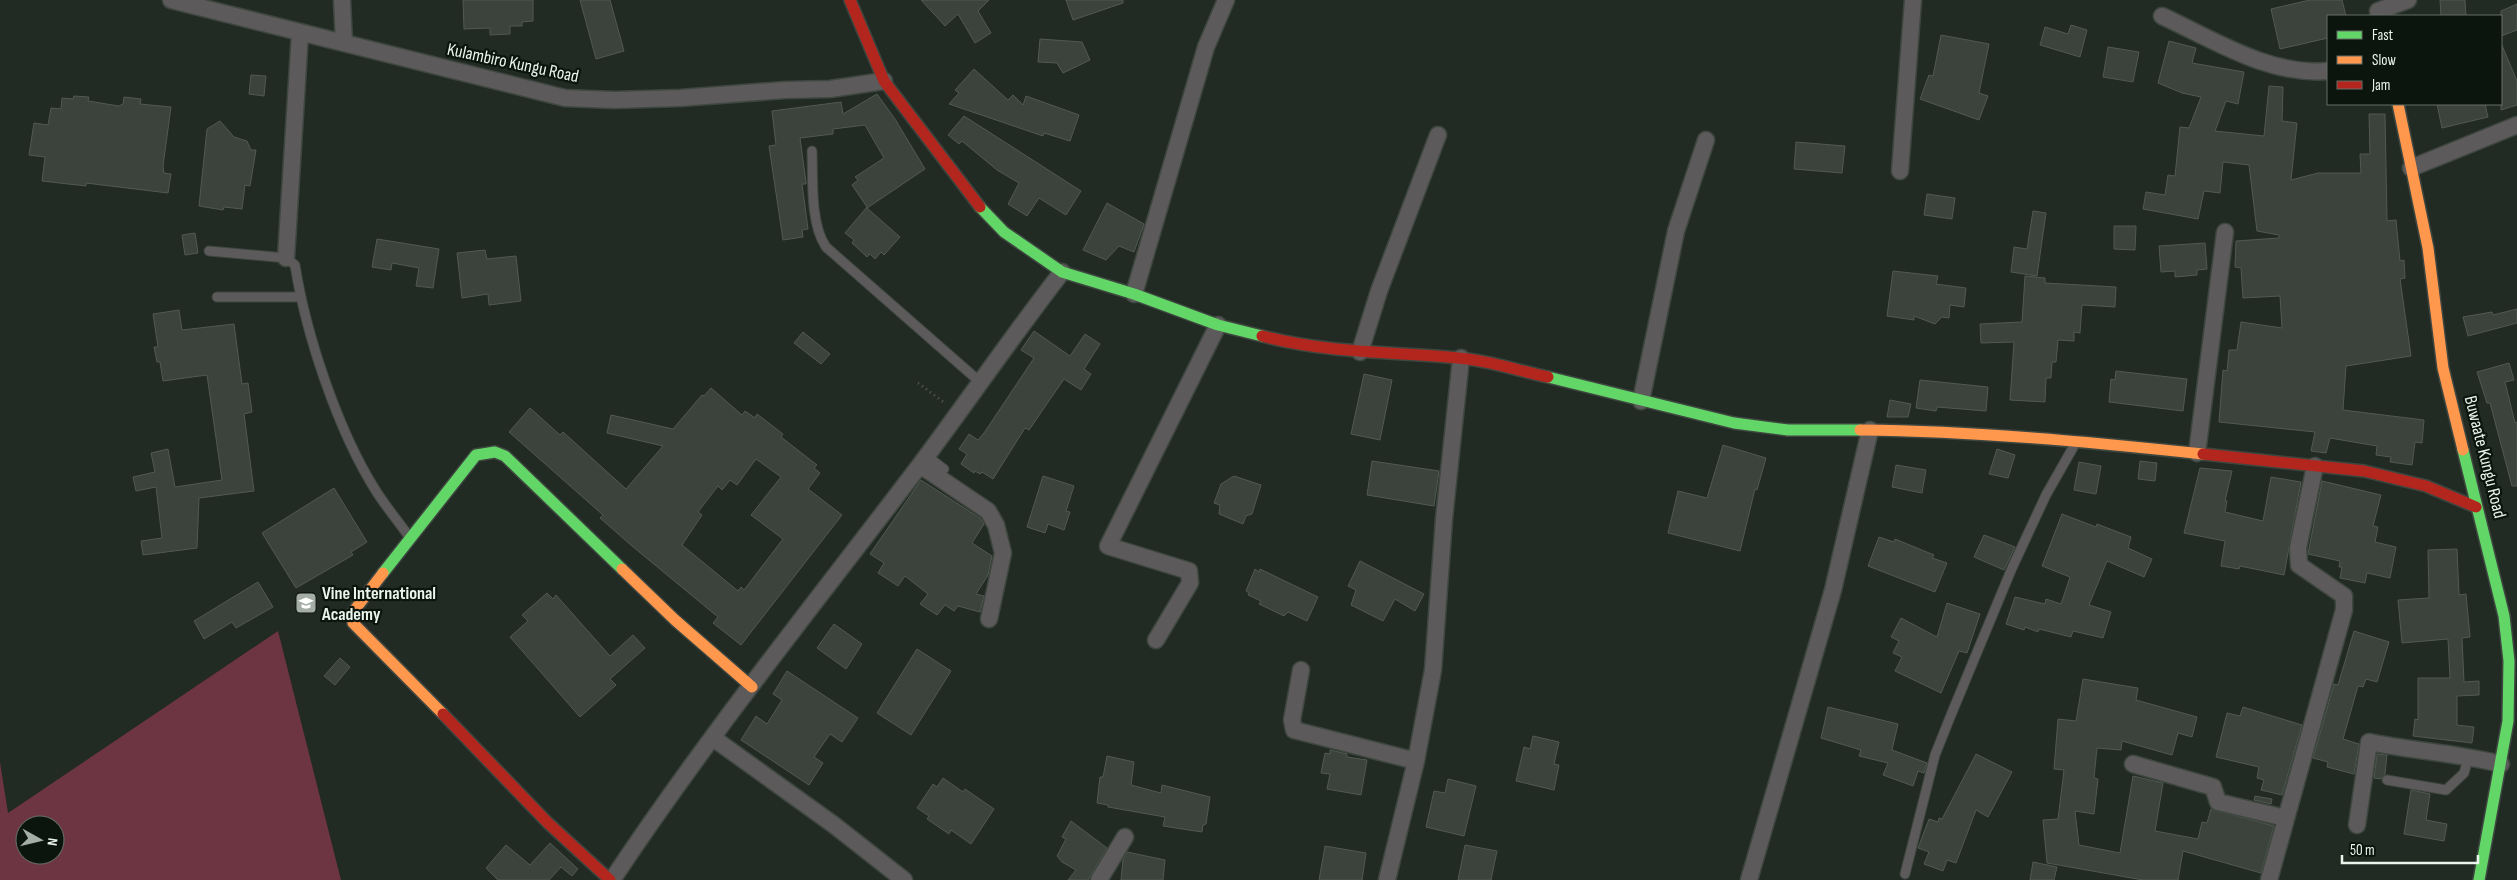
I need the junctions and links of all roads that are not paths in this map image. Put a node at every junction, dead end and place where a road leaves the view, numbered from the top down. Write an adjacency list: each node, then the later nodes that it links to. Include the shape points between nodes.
1 (171, 0): 9 (street, Kulambiro Kungu Road)
2 (342, 0): 10 (street)
3 (850, 0): 12 (street)
4 (1226, 0): 24 (street, via 1206,47)
5 (1913, 0): 19 (street)
6 (2408, 0): 7 (street)
7 (2377, 9)
8 (2162, 16): 11 (street, via 2256,60 2288,70)
9 (300, 33): 10 (street, Kulambiro Kungu Road); 22 (street)
10 (344, 43): 12 (street, Kulambiro Kungu Road, via 565,98 680,98 830,89)
11 (2327, 70)
12 (884, 81): 23 (street, via 974,201 1004,232)
13 (2398, 105): 18 (street, Buwaate Kungu Road)
14 (2517, 125): 18 (street)
15 (1438, 135): 28 (street, via 1378,292)
16 (1706, 140): 31 (street, via 1676,231)
17 (812, 151): 30 (lane, via 813,201 820,239)
18 (2411, 168): 38 (street, Buwaate Kungu Road, via 2428,248 2443,368)
19 (1900, 171)
20 (2224, 232): 34 (street)
21 (209, 251): 22 (lane)
22 (286, 258): 26 (lane, via 295,265)
23 (1062, 272): 24 (street); 30 (street)
24 (1134, 294): 27 (street)
25 (217, 297): 26 (lane)
26 (300, 297): 39 (lane, via 345,432 376,492)
27 (1218, 325): 28 (street, via 1296,345); 41 (street, via 1108,546 1189,571 1190,583)
28 (1360, 352): 29 (street)
29 (1461, 358): 31 (street); 47 (street, via 1444,519 1433,670)
30 (980, 382): 35 (street)
31 (1641, 401): 32 (street, via 1734,423 1788,430)
32 (1870, 430): 33 (street, via 1946,431); 59 (street, via 1832,590)
33 (2077, 441): 34 (street); 54 (lane, via 2046,495 2012,568 1935,755)
34 (2197, 453): 36 (street)
35 (923, 460): 37 (lane); 40 (street, via 988,511 996,525 1003,553); 43 (street)
36 (2315, 466): 38 (street, via 2364,471 2426,486); 51 (street, via 2298,548 2299,565 2344,596 2344,610)
37 (944, 468)
38 (2476, 507): 44 (street, Buwaate Kungu Road, via 2504,616)
39 (411, 538): 43 (street, via 476,454 495,452 505,456 675,620); 55 (street, via 353,612 353,623 548,823)
40 (989, 619)
41 (1156, 640)
42 (1301, 670): 47 (street, via 1292,720 1294,730)
43 (752, 687): 45 (street)
44 (2513, 721): 49 (street, Buwaate Kungu Road)
45 (713, 738): 55 (street); 56 (street)
46 (2469, 756): 49 (street); 50 (lane, via 2464,773 2446,790); 52 (street, via 2369,742)
47 (1416, 761): 58 (street)
48 (2133, 764): 51 (street, via 2213,786 2218,802)
49 (2500, 764): 61 (street, Buwaate Kungu Road)
50 (2388, 780)
51 (2284, 818): 60 (street)
52 (2357, 825)
53 (1125, 837): 57 (street)
54 (1904, 874)
55 (611, 880)
56 (904, 880)
57 (1099, 880)
58 (1387, 880)
59 (1749, 880)
60 (2269, 880)
61 (2479, 880)

